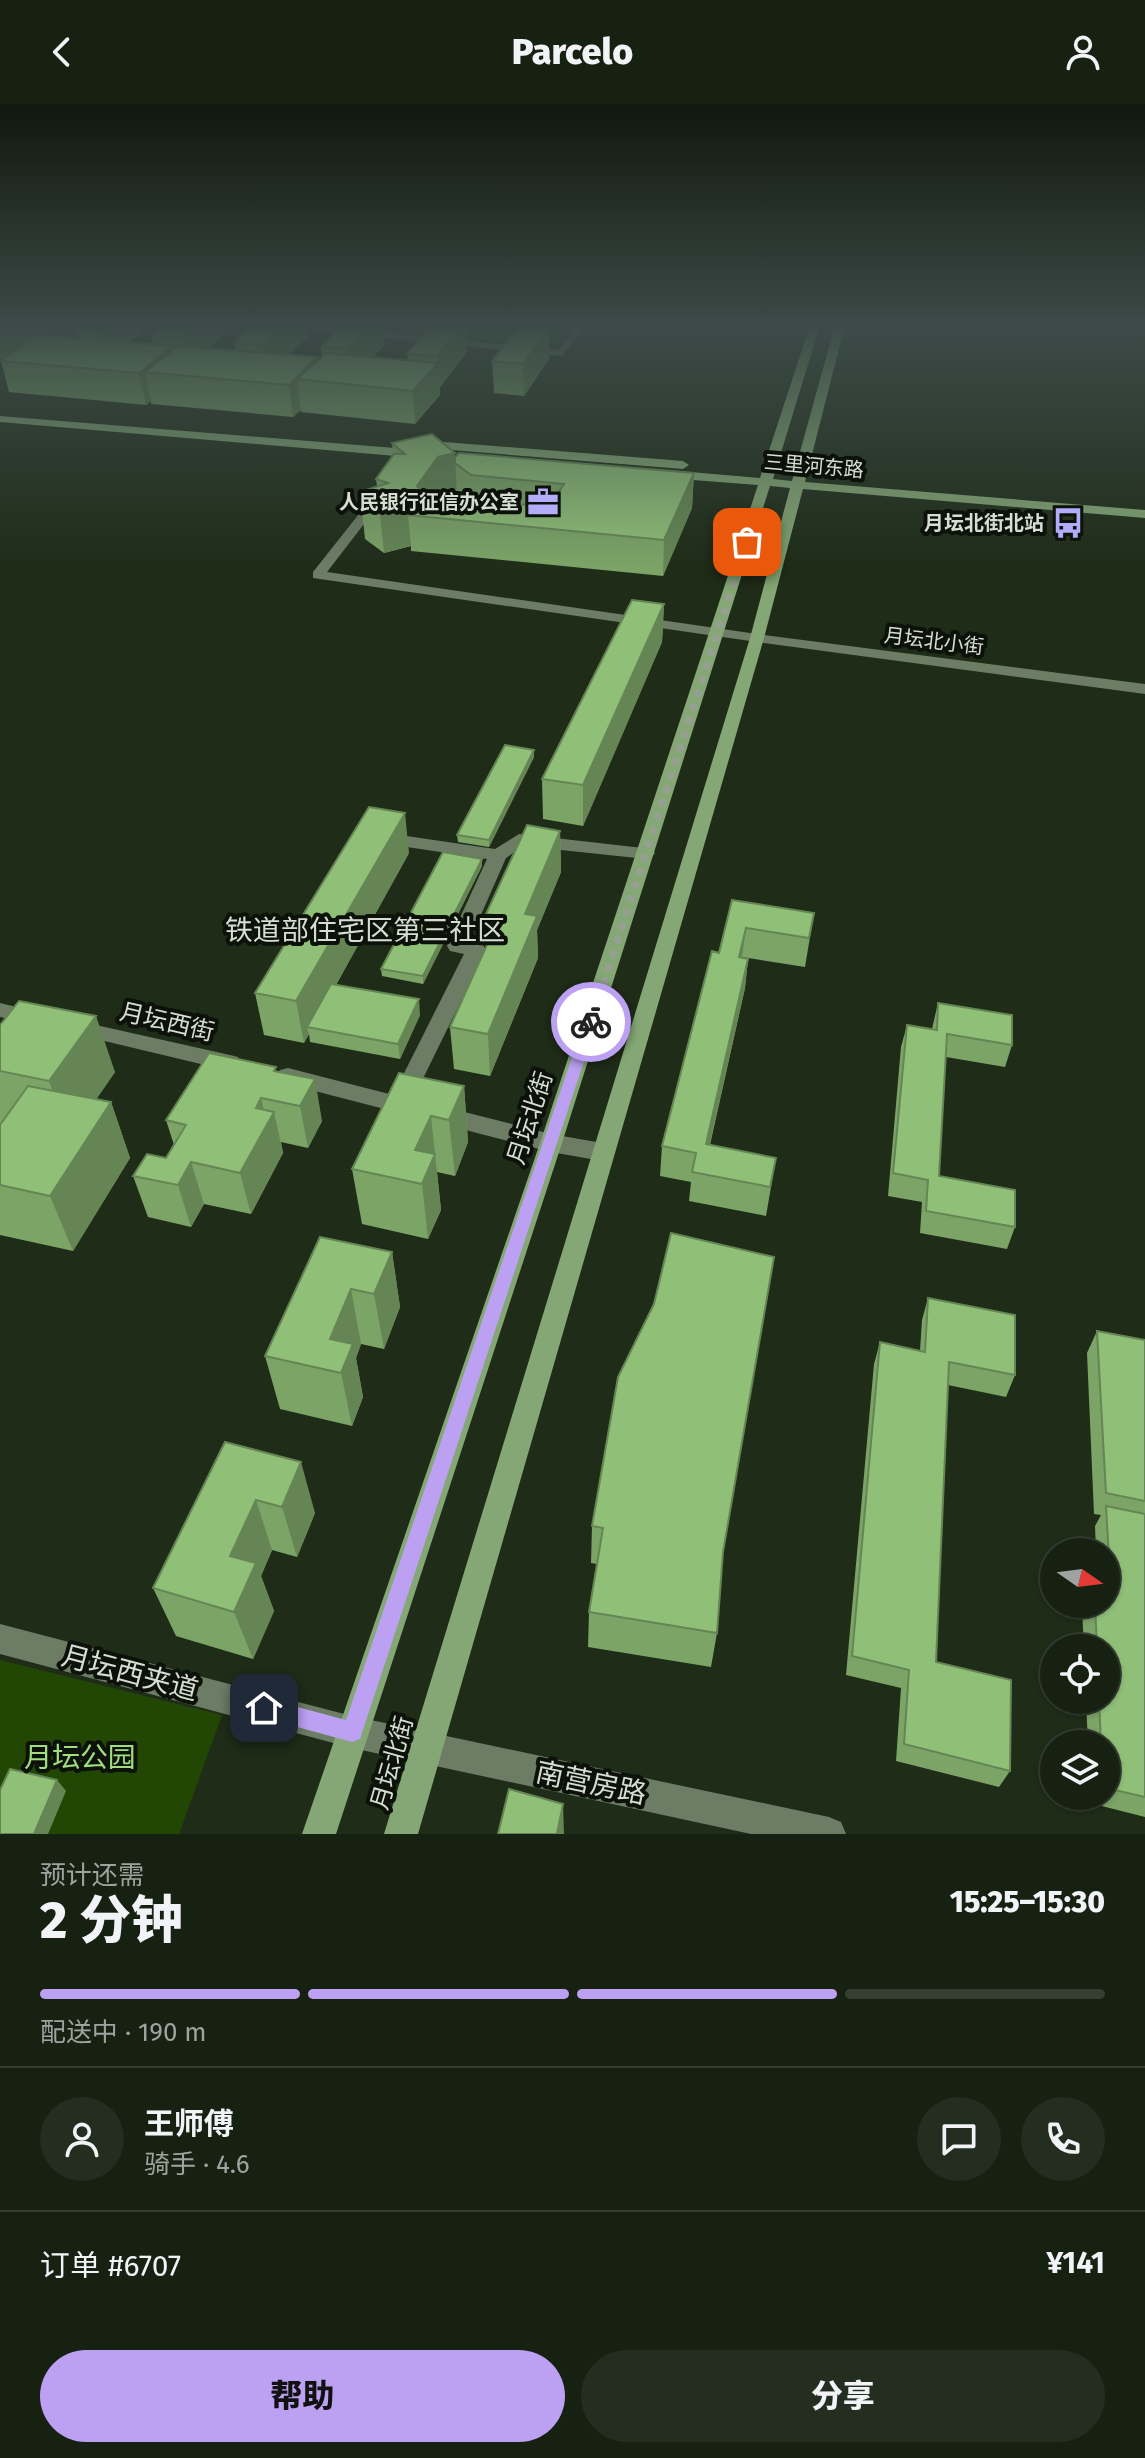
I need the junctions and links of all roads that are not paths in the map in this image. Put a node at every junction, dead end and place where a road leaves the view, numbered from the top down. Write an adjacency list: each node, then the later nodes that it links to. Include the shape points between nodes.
1 (789, 406): 5 (main road, 月坛北街)
2 (818, 406): 6 (main road, 月坛北街)
3 (0, 410): 5 (main road, 三里河东路)
4 (0, 419): 5 (main road, 三里河东路, via 407,460)
5 (766, 477): 6 (main road, 三里河东路); 10 (main road, 月坛北街)
6 (798, 480): 8 (main road, 三里河东路); 9 (main road, 三里河东路); 11 (main road, 月坛北街)
7 (384, 490): 10 (street, 月坛北小街, via 318,575)
8 (1145, 503)
9 (1145, 514)
10 (718, 632): 11 (street, 月坛北小街); 14 (main road, 月坛北街)
11 (757, 638): 12 (street, 月坛北小街); 20 (main road, 月坛北街)
12 (1145, 689)
13 (393, 840): 15 (street)
14 (646, 853): 15 (street, via 519,840); 19 (main road, 月坛北街)
15 (498, 855): 18 (street, via 457,946 476,950)
16 (10, 1012): 17 (street); 18 (street, 月坛西街)
17 (7, 1033)
18 (401, 1102): 19 (street, 月坛西街)
19 (551, 1143): 20 (street, 月坛西街); 22 (main road, 月坛北街)
20 (602, 1152): 23 (main road, 月坛北街)
21 (0, 1639): 22 (street, 月坛西夹道)
22 (352, 1732): 23 (street, 南营房路); 24 (main road, 月坛北街)
23 (425, 1748): 25 (main road, 月坛北街); 26 (street, 南营房路)
24 (319, 1834)
25 (401, 1834)
26 (829, 1834)

